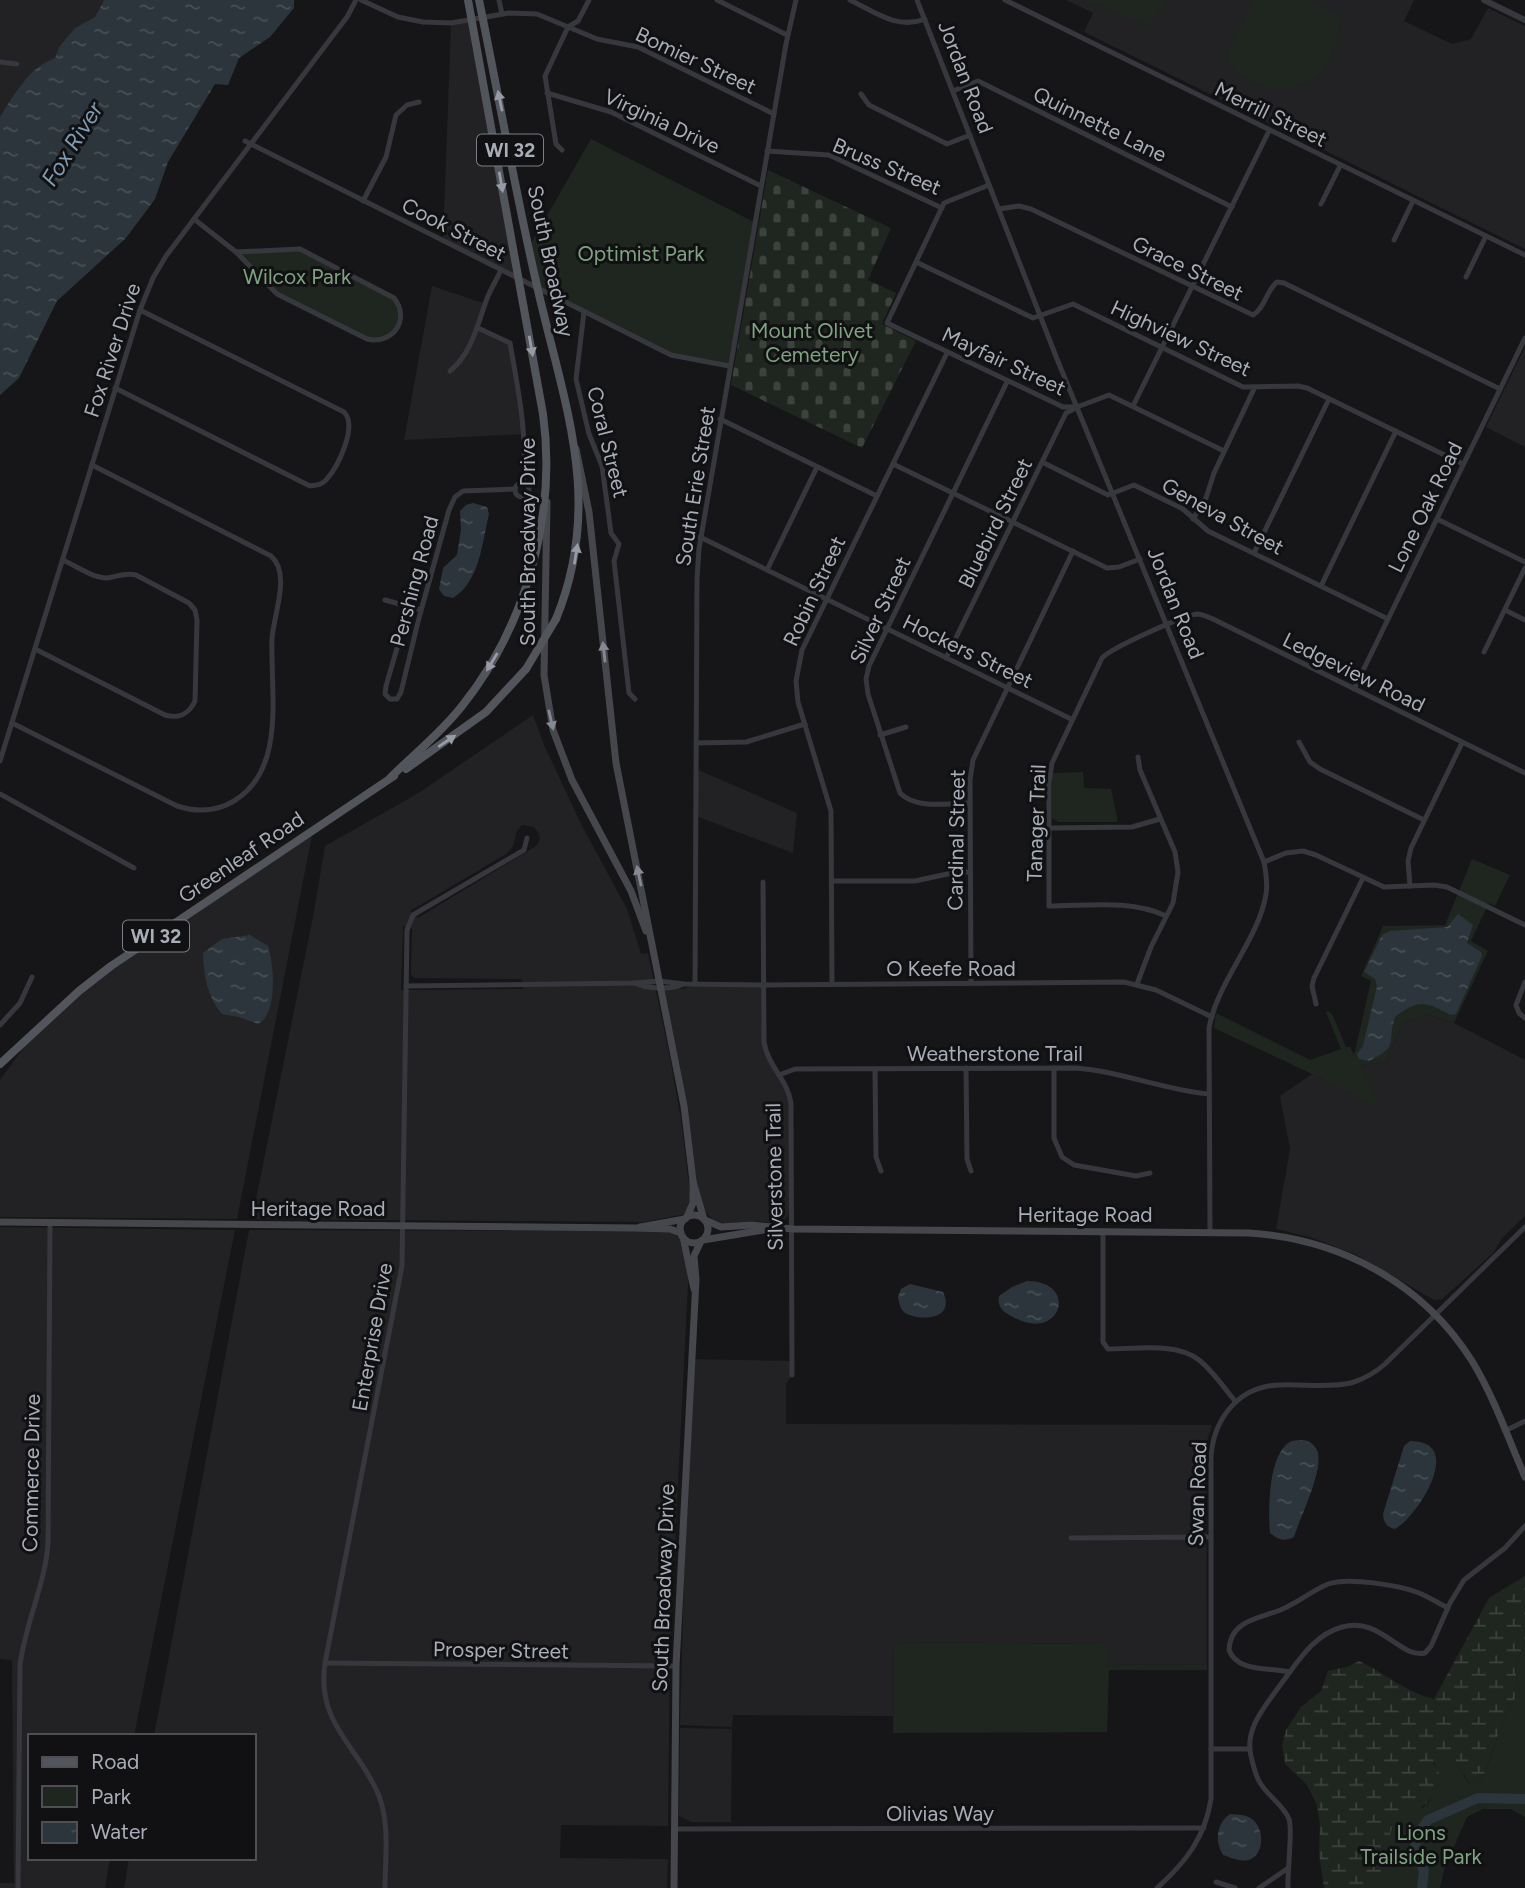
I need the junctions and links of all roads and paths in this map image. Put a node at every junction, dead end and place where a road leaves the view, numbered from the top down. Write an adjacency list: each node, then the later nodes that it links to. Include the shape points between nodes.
1 (356, 0): 29 (street, Fox River Drive)
2 (361, 0): 15 (street, Bomier Street, via 412,20 446,23)
3 (468, 0): 15 (main road, South Broadway Drive / WI 32)
4 (480, 0): 14 (main road, South Broadway / WI 32)
5 (499, 0): 13 (street)
6 (589, 0): 18 (street, via 578,21)
7 (717, 0): 19 (street)
8 (796, 0): 19 (street, South Erie Street)
9 (850, 0): 16 (street, via 899,23)
10 (917, 0): 16 (street, Jordan Road)
11 (1004, 0): 27 (street, Merrill Street)
12 (1489, 1): 17 (street)
13 (502, 14): 14 (street, Bomier Street); 18 (street, Bomier Street, via 537,14)
14 (483, 17): 15 (street, Bomier Street); 51 (main road, South Broadway / WI 32, one-way to 14)
15 (471, 19): 49 (main road, South Broadway Drive / WI 32, one-way to 49)
16 (925, 19): 22 (street, Jordan Road)
17 (1525, 20)
18 (568, 27): 23 (street, via 545,76); 26 (street, Bomier Street, via 597,39 638,47)
19 (788, 35): 26 (street, South Erie Street)
20 (0, 62): 21 (street)
21 (17, 64)
22 (953, 91): 28 (street, Jordan Road); 38 (street, Quinnette Lane, via 978,81)
23 (547, 93): 30 (street, via 555,144); 34 (street, Virginia Drive, via 611,111)
24 (861, 94): 28 (street, via 869,105 947,144)
25 (419, 102): 35 (street, via 396,115 386,157)
26 (774, 114): 31 (street, South Erie Street)
27 (1269, 131): 32 (street, Merrill Street); 38 (street)
28 (970, 135): 33 (street, Jordan Road)
29 (248, 143): 35 (street, Cook Street); 41 (street, Fox River Drive)
30 (562, 150)
31 (767, 150): 34 (street, South Erie Street); 39 (street, Bruss Street, via 829,155)
32 (1340, 166): 36 (street, Merrill Street); 37 (street)
33 (989, 185): 39 (street, Bruss Street, via 944,202); 40 (street, Jordan Road)
34 (761, 186): 59 (street, South Erie Street)
35 (363, 201): 47 (street, Cook Street)
36 (1413, 201): 42 (street, Merrill Street); 43 (street)
37 (1321, 204)
38 (1232, 207): 50 (street)
39 (942, 208): 46 (street)
40 (999, 209): 50 (street, Grace Street, via 1031,209); 54 (street, Jordan Road)
41 (194, 219): 44 (street); 52 (street, Fox River Drive, via 153,278)
42 (1486, 236): 45 (street, Merrill Street); 48 (street)
43 (1394, 240)
44 (236, 252): 44 (street, via 276,294 367,339 383,340 399,326 400,307 389,294 300,249)
45 (1525, 255)
46 (916, 262): 54 (street, via 1033,318); 58 (street, Mayfair Street, via 887,323)
47 (501, 270): 49 (street, Cook Street); 55 (street)
48 (1466, 276)
49 (519, 279): 51 (street, Cook Street); 77 (main road, South Broadway Drive / WI 32, one-way to 77, via 545,426)
50 (1192, 288): 57 (street); 64 (street, Grace Street, via 1253,316 1273,286 1284,283)
51 (537, 289): 53 (street, Cook Street); 70 (main road, South Broadway / WI 32)
52 (140, 310): 62 (street, Fox River Drive); 62 (street, via 344,412 350,426 340,456 323,482 307,485)
53 (584, 312): 59 (street, Cook Street, via 671,355); 109 (street, Coral Street, via 576,379 602,466 611,533 619,544 614,561 629,693)
54 (1041, 317): 57 (street, Highview Street, via 1073,304); 66 (street, Jordan Road)
55 (478, 328): 60 (street, via 459,364); 78 (street, via 510,343 521,402)
56 (1525, 338): 64 (street, Lone Oak Road)
57 (1162, 348): 63 (street, Highview Street); 67 (street)
58 (947, 353): 61 (street, Mayfair Street); 73 (street, Robin Street)
59 (729, 366): 68 (street, South Erie Street)
60 (450, 371)
61 (1007, 382): 66 (street, Mayfair Street, via 1063,407); 80 (street, Silver Street)
62 (116, 388): 75 (street, Fox River Drive)
63 (1254, 389): 65 (street, Highview Street, via 1298,386); 71 (street)
64 (1500, 389): 74 (street, Lone Oak Road)
65 (1329, 399): 69 (street, Highview Street); 88 (street)
66 (1077, 407): 67 (street, Mayfair Street, via 1109,395); 72 (street, Bluebird Street, via 1066,413); 81 (street, Jordan Road)
67 (1133, 407): 71 (street, Mayfair Street)
68 (720, 419): 76 (street); 86 (street, South Erie Street)
69 (1396, 431): 74 (street, Highview Street); 94 (street)
70 (575, 445): 121 (main road, WI 32, one-way to 70, bridge, via 481,717 526,669 556,619 578,538 580,489); 137 (main road, South Broadway Drive, one-way to 70, via 616,763 589,512)
71 (1224, 451): 83 (street)
72 (1042, 462): 81 (street, Geneva Street); 85 (street, Bluebird Street)
73 (893, 464): 80 (street); 82 (street, Robin Street)
74 (1463, 464): 84 (street, Lone Oak Road)
75 (92, 465): 90 (street, Fox River Drive); 111 (street, via 275,559 281,569 267,761 238,799 205,811 177,806)
76 (817, 467): 82 (street); 93 (street)
77 (547, 481): 121 (main road, WI 32, one-way to 121, via 534,561 499,650 455,715); 137 (main road, South Broadway Drive, one-way to 137, via 543,633 544,683 551,721 572,780 631,891)
78 (523, 482): 79 (street); 79 (street, via 529,487 527,495 519,496)
79 (514, 489): 98 (street, Pershing Road, via 463,491 455,497)
80 (953, 493): 85 (street); 103 (street, Silver Street)
81 (1113, 494): 83 (street, Geneva Street, via 1134,485 1183,509); 89 (street, Jordan Road)
82 (877, 496): 95 (street, Robin Street)
83 (1193, 519): 88 (street, Geneva Street)
84 (1437, 519): 91 (street); 100 (street, Lone Oak Road)
85 (1013, 522): 87 (street); 106 (street, Bluebird Street)
86 (700, 537): 93 (street, Hockers Street); 116 (street, South Erie Street)
87 (1073, 551): 89 (street, via 1111,569); 107 (street, Cardinal Street)
88 (1254, 553): 94 (street, Geneva Street)
89 (1139, 559): 102 (street, Jordan Road)
90 (63, 561): 104 (street, Fox River Drive); 104 (street, via 100,577 136,575 190,603 197,620 196,697 183,715 169,717)
91 (1525, 562)
92 (1525, 568): 99 (street)
93 (767, 570): 95 (street, Hockers Street)
94 (1321, 586): 100 (street, Geneva Street)
95 (827, 599): 103 (street, Hockers Street); 112 (street, Robin Street, via 797,670)
96 (385, 600): 97 (street)
97 (409, 607): 98 (street); 98 (street, Pershing Road, via 385,691 394,699 401,692)
98 (421, 610)
99 (1504, 610): 101 (street); 105 (street)
100 (1388, 618): 108 (street, Lone Oak Road)
101 (1525, 620)
102 (1167, 626): 108 (street, Ledgeview Road, via 1204,615); 110 (street, Tanager Trail, via 1105,654); 128 (street, Jordan Road)
103 (887, 629): 106 (street, Hockers Street); 114 (street, Silver Street, via 866,679)
104 (35, 649): 111 (street, Fox River Drive)
105 (1484, 652)
106 (946, 658): 107 (street, Hockers Street)
107 (1006, 688): 110 (street, Hockers Street); 123 (street, Cardinal Street, via 973,760)
108 (1354, 689): 117 (street, Ledgeview Road)
109 (635, 699)
110 (1071, 719): 126 (street, Tanager Trail, via 1049,773)
111 (12, 723): 119 (street, Fox River Drive)
112 (805, 724): 116 (street, via 746,742); 132 (street, Robin Street, via 831,811)
113 (906, 727): 114 (street)
114 (880, 735): 123 (street, Silver Street, via 897,788 905,797 921,803)
115 (1299, 742): 125 (street, via 1310,762 1320,769)
116 (696, 743): 142 (street, South Erie Street)
117 (1462, 743): 120 (street, Ledgeview Road); 125 (street)
118 (1138, 757): 124 (street)
119 (0, 761)
120 (1525, 773)
121 (390, 778): 151 (main road, Greenleaf Road / WI 32, via 111,966)
122 (0, 794): 129 (street)
123 (970, 803): 130 (street, Cardinal Street)
124 (1160, 819): 126 (street, via 1132,827); 135 (street, via 1175,852 1178,872 1176,893)
125 (1424, 820): 134 (street, via 1409,853)
126 (1049, 828): 135 (street, Tanager Trail, via 1049,906 1137,906)
127 (527, 838): 146 (street, Enterprise Drive, via 524,850 414,915 407,930)
128 (1265, 862): 131 (street, via 1303,851); 148 (street, Jordan Road, via 1267,884 1261,913)
129 (134, 868)
130 (970, 872): 132 (street, via 915,881); 140 (street, Cardinal Street)
131 (1363, 878): 134 (street, via 1384,887); 147 (street, via 1314,978)
132 (832, 881): 143 (street, Robin Street)
133 (763, 882): 145 (street, Silverstone Trail)
134 (1410, 886): 136 (street, via 1447,887)
135 (1166, 916): 144 (street)
136 (1525, 925)
137 (651, 943): 141 (main road, South Broadway Drive)
138 (32, 976): 150 (street, via 20,1003)
139 (1525, 982): 149 (street, via 1516,1005)
140 (971, 983): 143 (street, O Keefe Road); 144 (street, O Keefe Road)
141 (660, 984): 142 (street, O Keefe Road); 146 (street, O Keefe Road); 162 (main road, South Broadway Drive, via 684,1106)
142 (695, 984): 145 (street, O Keefe Road)
143 (832, 984): 145 (street, O Keefe Road)
144 (1137, 984): 148 (street, O Keefe Road)
145 (764, 985): 157 (street, Silverstone Trail, via 764,1042 768,1060)
146 (406, 986): 167 (street, Enterprise Drive)
147 (1316, 1004)
148 (1212, 1017): 158 (street, Jordan Road)
149 (1525, 1018)
150 (0, 1025)
151 (18, 1049): 152 (main road, Greenleaf Road / WI 32); 156 (main road, Greenleaf Road / WI 32)
152 (0, 1064)
153 (1054, 1068): 155 (street, Weatherstone Trail); 158 (street, Weatherstone Trail, via 1108,1072); 161 (street, via 1054,1138 1062,1157 1074,1165 1136,1176)
154 (875, 1069): 155 (street, Weatherstone Trail); 157 (street, Weatherstone Trail, via 795,1069); 159 (street, via 876,1157)
155 (965, 1069): 160 (street)
156 (0, 1072)
157 (779, 1074): 171 (street, Silverstone Trail, via 791,1102)
158 (1209, 1094): 173 (street, Jordan Road)
159 (881, 1171)
160 (971, 1171)
161 (1150, 1173)
162 (693, 1181): 163 (main road, South Broadway Drive, via 693,1203); 164 (main road, South Broadway Drive)
163 (686, 1218): 164 (main road, via 696,1215); 169 (main road, Heritage Road); 174 (main road)
164 (705, 1220): 170 (main road, Heritage Road, via 721,1227); 175 (main road, via 708,1230)
165 (0, 1222): 166 (main road, Heritage Road)
166 (50, 1224): 167 (main road, Heritage Road); 196 (street, Commerce Drive, via 47,1549 20,1665)
167 (404, 1226): 169 (main road, Heritage Road); 187 (street, Enterprise Drive, via 399,1284)
168 (1525, 1227): 177 (street, Swan Road)
169 (636, 1228): 174 (main road, Heritage Road, via 670,1229)
170 (774, 1229): 171 (main road, Heritage Road); 175 (main road, Heritage Road)
171 (793, 1229): 172 (main road, Heritage Road); 178 (street, Silverstone Trail)
172 (1102, 1231): 173 (main road, Heritage Road); 179 (street, via 1103,1342 1108,1349 1187,1353 1204,1364)
173 (1210, 1232): 177 (main road, Heritage Road, via 1268,1234 1346,1254 1388,1276)
174 (682, 1235): 175 (main road, via 691,1242); 176 (main road, South Broadway Drive)
175 (702, 1240): 176 (main road, South Broadway Drive, via 694,1256)
176 (694, 1290): 188 (main road, South Broadway Drive)
177 (1435, 1315): 179 (street, Swan Road, via 1362,1379 1344,1384 1267,1386); 181 (main road, via 1471,1360)
178 (792, 1375)
179 (1236, 1402): 185 (street, Swan Road, via 1223,1417 1212,1443)
180 (1525, 1421): 181 (street)
181 (1505, 1431): 182 (main road)
182 (1525, 1477)
183 (1525, 1526): 186 (street, via 1466,1578)
184 (1070, 1538): 185 (street)
185 (1211, 1538): 190 (street, Swan Road)
186 (1448, 1608): 189 (street, via 1431,1646 1423,1653 1411,1653 1371,1628 1345,1626 1312,1646); 189 (street, via 1412,1591 1338,1582 1251,1618 1233,1634 1229,1650 1236,1660)
187 (325, 1663): 188 (street, Prosper Street); 197 (street, Enterprise Drive, via 323,1684 331,1718 383,1809)
188 (676, 1666): 193 (main road, South Broadway Drive)
189 (1289, 1672): 191 (street, via 1260,1712)
190 (1211, 1749): 191 (street); 192 (street, Swan Road, via 1211,1799)
191 (1250, 1749): 194 (street, via 1258,1780 1289,1821)
192 (1204, 1828): 193 (street, Olivias Way); 199 (street, Swan Road, via 1185,1862)
193 (675, 1829): 198 (main road, South Broadway Drive)
194 (1287, 1869): 201 (street); 202 (street)
195 (1216, 1882): 200 (street)
196 (18, 1888)
197 (385, 1888)
198 (674, 1888)
199 (1157, 1888)
200 (1235, 1888)
201 (1259, 1888)
202 (1287, 1888)

